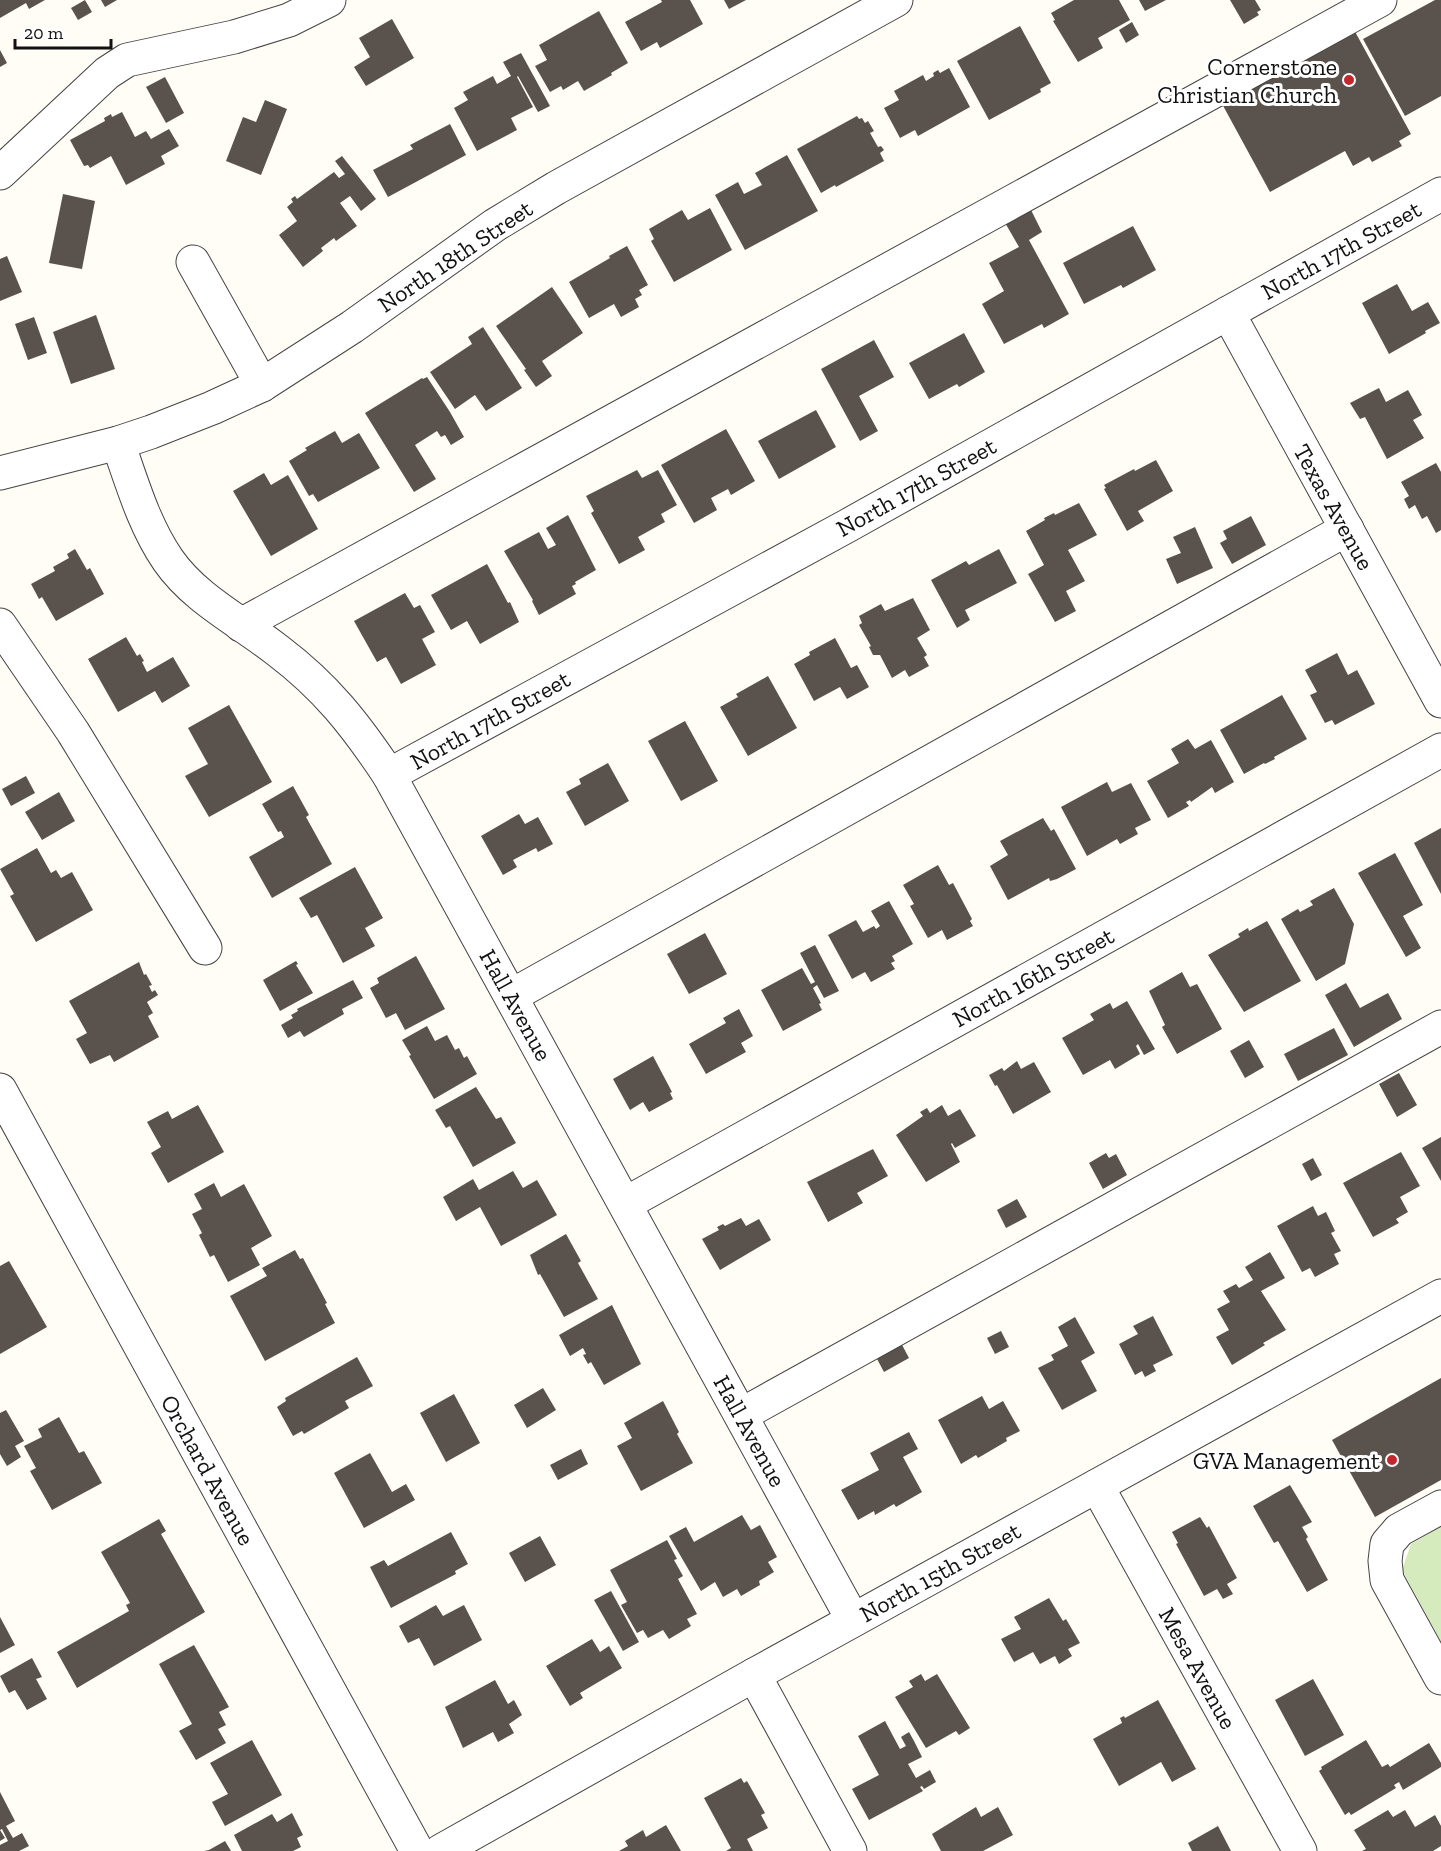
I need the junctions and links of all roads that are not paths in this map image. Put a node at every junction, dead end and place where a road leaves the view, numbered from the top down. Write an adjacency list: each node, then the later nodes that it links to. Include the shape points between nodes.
1 (329, 0): 4 (street, via 289,20 128,60 107,73)
2 (896, 0): 8 (street, North 18th Street, via 495,225)
3 (1380, 0): 13 (street)
4 (0, 173)
5 (1437, 206): 7 (street, North 17th Street)
6 (193, 262): 8 (street)
7 (1228, 313): 11 (street, Texas Avenue); 16 (street, North 17th Street)
8 (262, 386): 9 (street, North 18th Street, via 188,418)
9 (118, 442): 10 (street, North 18th Street); 13 (street, Hall Avenue, via 146,520 168,561 184,580)
10 (0, 473)
11 (1347, 529): 14 (street, Texas Avenue); 18 (street)
12 (0, 625): 17 (street, via 73,732)
13 (241, 625): 16 (street, Hall Avenue, via 277,650 337,703)
14 (1441, 701)
15 (1441, 750): 21 (street, North 16th Street)
16 (389, 775): 18 (street, Hall Avenue)
17 (205, 948)
18 (511, 996): 21 (street, Hall Avenue)
19 (1441, 1027): 23 (street)
20 (0, 1090): 29 (street, Orchard Avenue)
21 (625, 1204): 23 (street, Hall Avenue)
22 (1441, 1296): 24 (street, North 15th Street)
23 (741, 1415): 26 (street, Hall Avenue)
24 (1097, 1486): 26 (street, North 15th Street); 32 (street, Mesa Avenue)
25 (1441, 1507): 28 (street, via 1399,1530 1387,1544 1385,1561 1387,1580)
26 (854, 1620): 27 (street, North 15th Street)
27 (754, 1675): 30 (street, North 15th Street); 31 (street)
28 (1441, 1678)
29 (417, 1851)
30 (441, 1851)
31 (850, 1851)
32 (1300, 1851)

